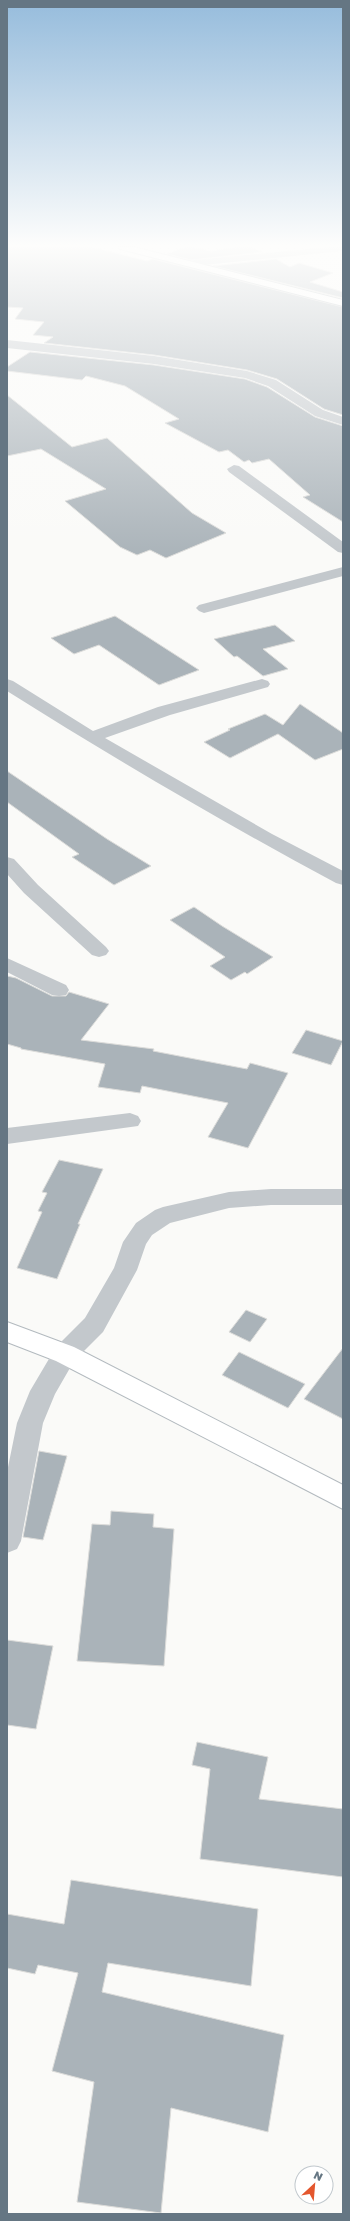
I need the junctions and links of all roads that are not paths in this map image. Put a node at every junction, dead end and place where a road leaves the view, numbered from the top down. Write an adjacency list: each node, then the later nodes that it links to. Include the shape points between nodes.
1 (68, 351): 2 (street, via 154,360 247,375 272,383 319,413)
2 (343, 420)
3 (234, 469): 4 (street)
4 (343, 549)
5 (343, 570): 6 (street)
6 (204, 608)
7 (7, 684): 9 (street)
8 (262, 684): 9 (street, via 164,711)
9 (91, 737): 11 (street, via 259,834)
10 (7, 862): 12 (street, via 31,889)
11 (343, 879)
12 (99, 951)
13 (7, 964): 14 (street)
14 (59, 990)
15 (130, 1121): 16 (street)
16 (7, 1136)
17 (343, 1197): 19 (street, via 229,1200 163,1216 144,1229 135,1242 125,1270 94,1325)
18 (7, 1332): 19 (street)
19 (65, 1354): 20 (street); 21 (street, via 43,1391 30,1423)
20 (343, 1498)
21 (7, 1541)

